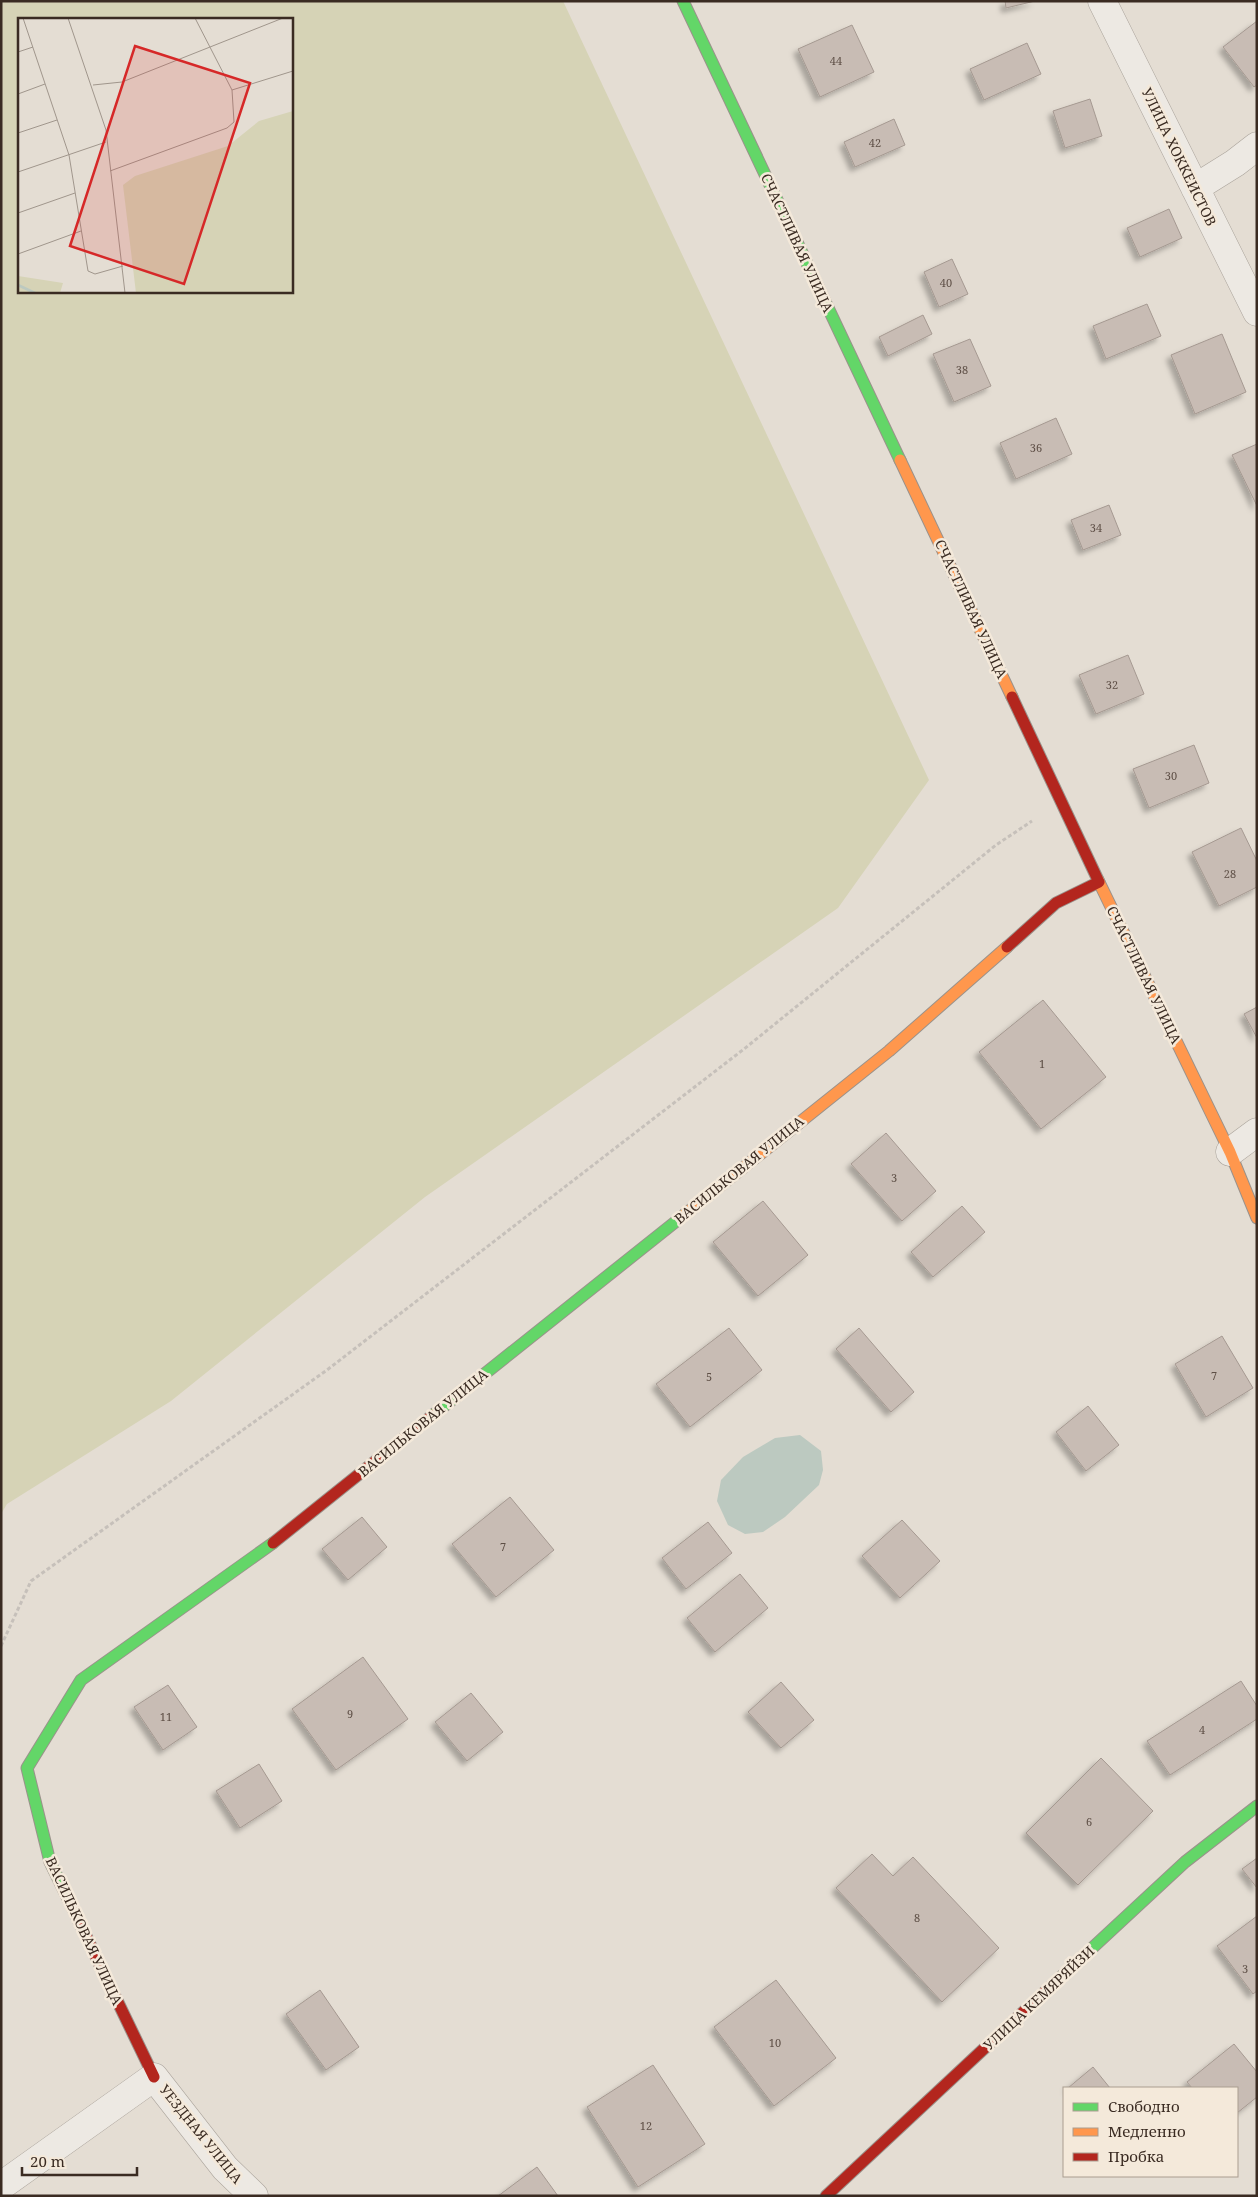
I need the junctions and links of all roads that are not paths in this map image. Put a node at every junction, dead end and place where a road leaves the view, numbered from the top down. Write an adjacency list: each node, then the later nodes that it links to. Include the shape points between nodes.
1 (683, 1): 6 (street, СЧАСТЛИВАЯ УЛИЦА)
2 (1102, 1): 4 (street, УЛИЦА ХОККЕИСТОВ)
3 (1257, 146): 4 (street)
4 (1194, 188): 5 (street, УЛИЦА ХОККЕИСТОВ)
5 (1257, 312)
6 (1099, 882): 8 (street, СЧАСТЛИВАЯ УЛИЦА); 11 (street, ВАСИЛЬКОВАЯ УЛИЦА, via 1056,903 889,1051 259,1554 81,1680 27,1768 50,1862)
7 (1257, 1132): 8 (street)
8 (1230, 1152): 9 (street, СЧАСТЛИВАЯ УЛИЦА)
9 (1257, 1218)
10 (1257, 1806): 14 (street, УЛИЦА КЕМЯРЯЙЗИ, via 1185,1862)
11 (154, 2077): 12 (street, УЕЗДНАЯ УЛИЦА); 13 (street, УЕЗДНАЯ УЛИЦА, via 225,2168)
12 (1, 2186)
13 (254, 2196)
14 (826, 2196)

